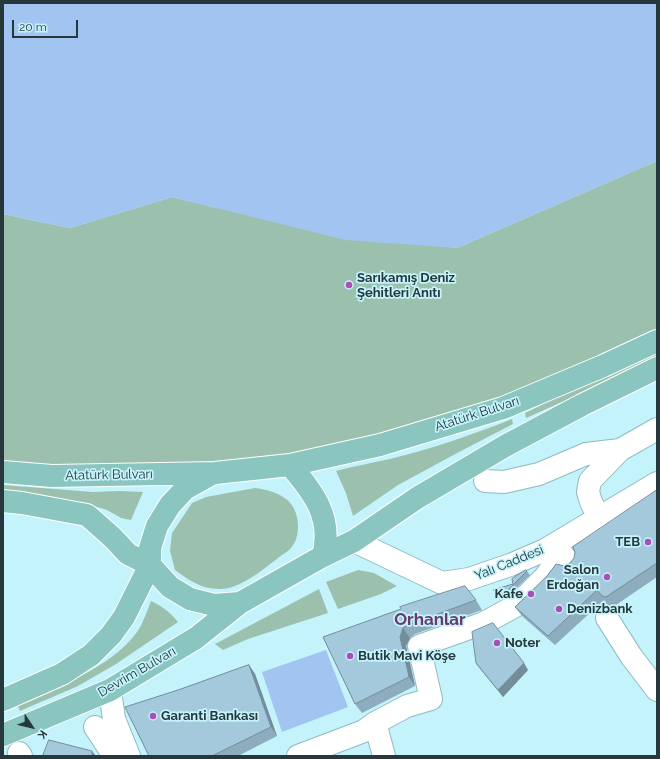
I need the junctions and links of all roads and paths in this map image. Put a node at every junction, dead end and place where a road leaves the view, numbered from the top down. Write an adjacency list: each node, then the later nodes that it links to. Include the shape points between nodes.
1 (657, 340): 5 (main road, Atatürk Bulvarı, via 503,408 380,445)
2 (657, 368): 12 (main road, via 582,404 505,446 417,498)
3 (657, 429): 4 (street)
4 (620, 450): 8 (street, via 586,454 539,474 518,479); 11 (street, via 590,481 588,492)
5 (290, 465): 7 (main road, Atatürk Bulvarı); 13 (main road, via 317,500 326,533)
6 (3, 472): 7 (main road, Atatürk Bulvarı, via 52,476)
7 (215, 473): 15 (main road, Atatürk Bulvarı, via 185,489 170,505 157,526 150,548)
8 (485, 482)
9 (657, 483): 12 (street, Yalı Caddesi, via 545,550 469,579 442,583)
10 (3, 501): 15 (main road, via 87,515 128,554)
11 (594, 508)
12 (354, 541): 13 (main road)
13 (323, 556): 16 (main road)
14 (566, 558): 21 (street, via 517,605 484,623 419,646 431,699 407,706)
15 (150, 566): 16 (main road, via 170,587 190,599 214,606); 20 (main road, via 124,617 91,654 62,674)
16 (240, 603): 18 (main road, Devrim Bulvarı, via 196,638)
17 (607, 618): 19 (street)
18 (110, 690): 23 (main road, Devrim Bulvarı); 26 (street, via 114,719)
19 (657, 690)
20 (3, 700)
21 (375, 723): 24 (street, via 364,731); 27 (street)
22 (95, 727): 25 (street)
23 (3, 735)
24 (307, 755)
25 (114, 756)
26 (128, 756)
27 (384, 756)

